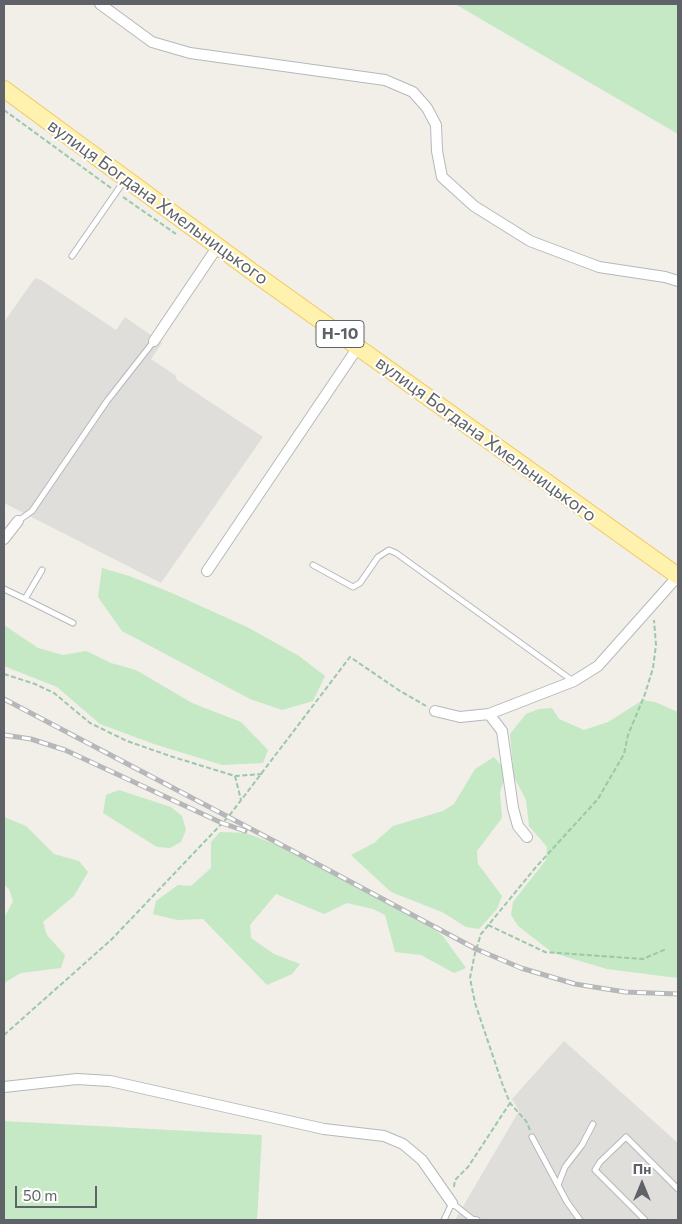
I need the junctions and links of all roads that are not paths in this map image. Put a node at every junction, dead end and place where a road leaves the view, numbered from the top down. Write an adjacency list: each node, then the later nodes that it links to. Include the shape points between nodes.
1 (100, 4): 6 (street, via 152,42 171,48 385,80 413,92 428,108 436,125 442,177 474,206 530,241 599,267 665,276)
2 (4, 88): 3 (main road, вулиця Богдана Хмельницького / Н-10)
3 (125, 179): 4 (main road, вулиця Богдана Хмельницького / Н-10); 5 (lane)
4 (218, 246): 7 (street); 8 (main road, вулиця Богдана Хмельницького / Н-10)
5 (72, 256)
6 (678, 281)
7 (154, 341): 9 (lane, via 107,401 32,511)
8 (358, 347): 13 (street); 14 (main road, вулиця Богдана Хмельницького / Н-10)
9 (18, 521): 10 (street)
10 (4, 539)
11 (313, 565): 18 (lane, via 353,587 360,583 378,557 389,550 396,553)
12 (42, 570): 16 (lane)
13 (207, 571)
14 (678, 576): 18 (street, via 598,666)
15 (4, 589): 16 (lane)
16 (25, 599): 17 (lane)
17 (73, 624)
18 (574, 681): 20 (street)
19 (435, 711): 20 (street, via 460,716)
20 (489, 714): 21 (street, via 502,732 513,808 518,826)
21 (527, 837)
22 (4, 1088): 27 (street, via 77,1079 110,1081 324,1129 384,1136 403,1144 422,1160)
23 (593, 1124): 25 (lane, via 565,1167)
24 (532, 1137): 25 (lane)
25 (558, 1185): 30 (lane)
26 (678, 1189): 31 (lane, via 626,1137 594,1170)
27 (452, 1203): 28 (lane); 29 (lane)
28 (444, 1220)
29 (477, 1220)
30 (580, 1220)
31 (645, 1220)

